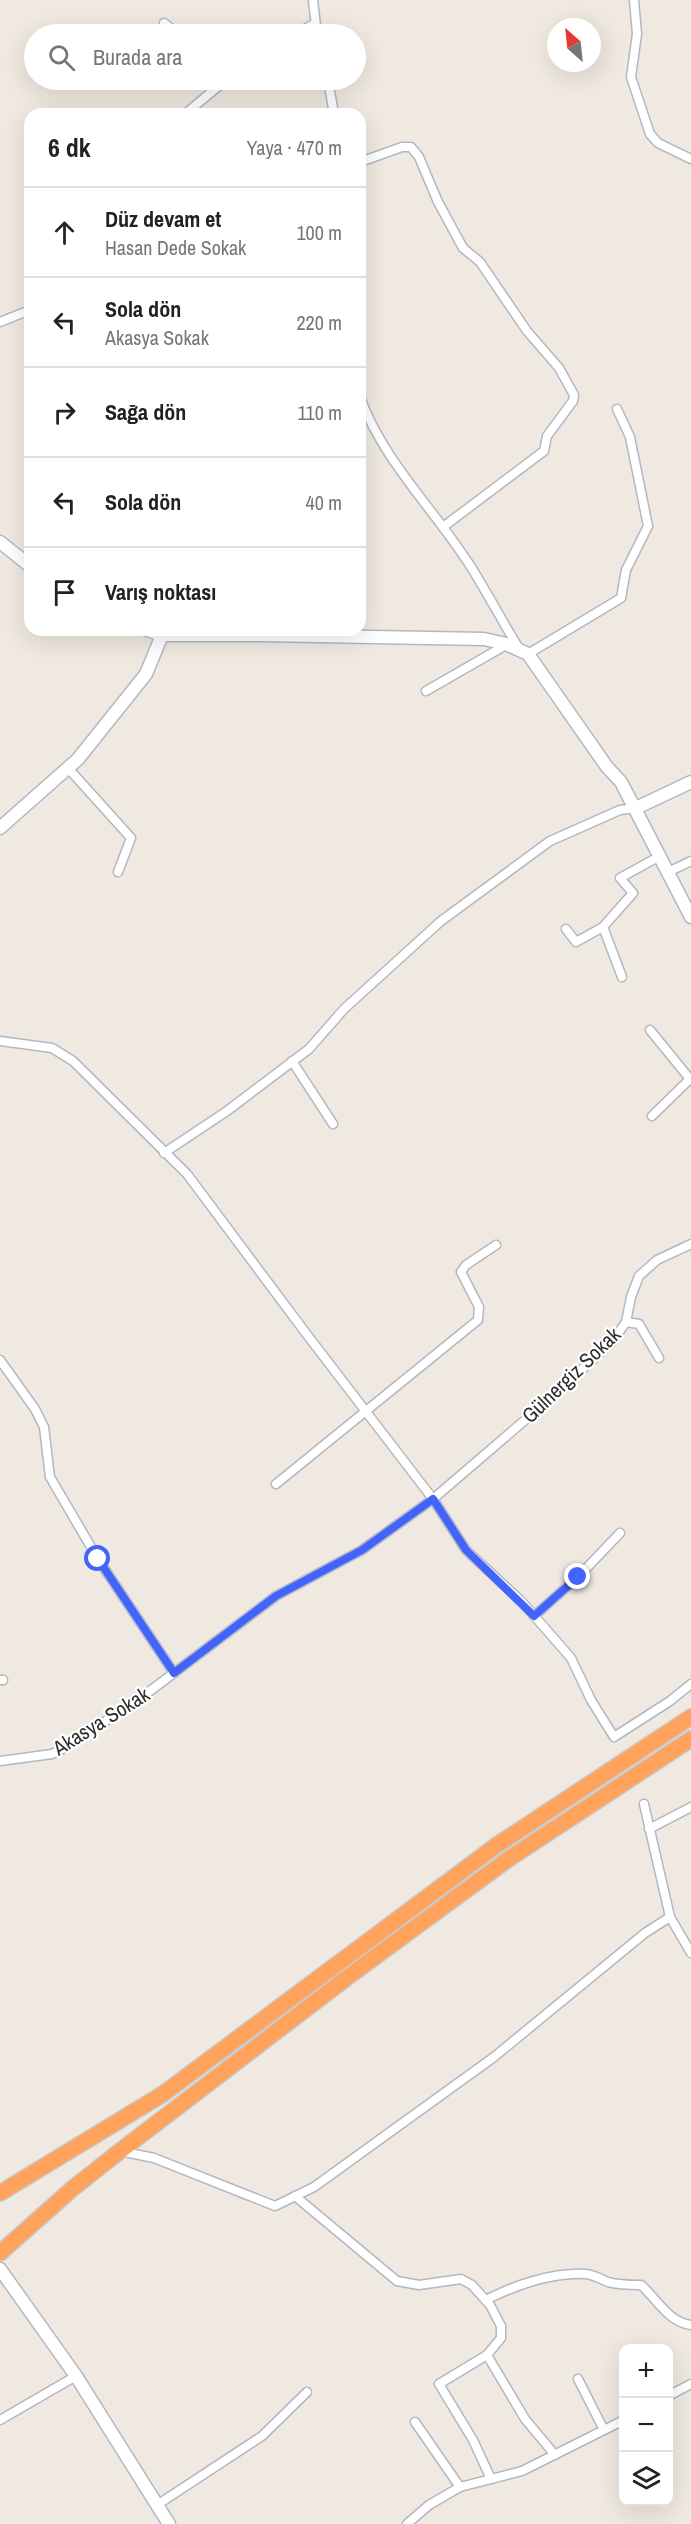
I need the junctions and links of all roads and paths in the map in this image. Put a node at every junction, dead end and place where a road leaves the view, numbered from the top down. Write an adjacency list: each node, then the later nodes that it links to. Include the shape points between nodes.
1 (313, 0): 3 (street)
2 (634, 0): 8 (street, via 637,34 631,77 650,134 658,143)
3 (314, 24)
4 (214, 90): 6 (street)
5 (330, 90): 7 (street)
6 (192, 108)
7 (333, 108)
8 (691, 159)
9 (366, 160): 14 (street, via 411,147 463,249 480,262 527,331 559,368 574,395 547,436 544,451)
10 (24, 312): 11 (street)
11 (0, 322)
12 (616, 409): 20 (street, via 630,437 648,526 626,570 621,598)
13 (366, 410): 14 (street, via 382,446)
14 (443, 526): 20 (street)
15 (0, 542): 16 (main road)
16 (24, 561)
17 (162, 636): 22 (main road, via 146,674)
18 (344, 636): 19 (main road, via 484,639)
19 (506, 644): 20 (main road); 21 (street)
20 (524, 652): 24 (main road)
21 (426, 691)
22 (68, 768): 25 (main road); 28 (street, via 131,838)
23 (691, 782): 24 (main road)
24 (636, 808): 26 (main road); 36 (street, via 620,810 550,841 441,921)
25 (0, 828)
26 (660, 856): 29 (main road); 31 (street, via 620,878 633,892)
27 (691, 861): 29 (street)
28 (118, 872)
29 (668, 872): 30 (main road)
30 (691, 917)
31 (603, 927): 32 (street, via 576,942); 33 (street)
32 (566, 929)
33 (622, 977)
34 (650, 1030): 37 (street)
35 (0, 1041): 40 (street, via 52,1048 73,1061)
36 (292, 1061): 39 (street); 40 (street)
37 (690, 1078): 38 (street)
38 (652, 1116)
39 (333, 1124)
40 (164, 1153): 46 (street, via 187,1174)
41 (691, 1244): 43 (street, Gülnergiz Sokak, via 657,1260 639,1276)
42 (496, 1245): 46 (street, via 461,1272 479,1307 478,1320)
43 (626, 1322): 44 (street, via 639,1324); 48 (street, Gülnergiz Sokak, via 612,1342 562,1388)
44 (659, 1359)
45 (0, 1360): 51 (street, via 44,1427 50,1478)
46 (366, 1412): 47 (street); 48 (street)
47 (276, 1484)
48 (433, 1499): 50 (street, via 466,1550); 51 (street, Akasya Sokak, via 362,1550 276,1596)
49 (620, 1533): 50 (street)
50 (534, 1616): 52 (street, via 571,1658 614,1737)
51 (174, 1673): 55 (street, Akasya Sokak, via 52,1754)
52 (691, 1684)
53 (690, 1718): 62 (highway, via 497,1845 163,2094)
54 (691, 1739): 61 (highway, via 507,1860)
55 (0, 1761)
56 (644, 1804): 58 (street)
57 (691, 1807): 58 (street)
58 (649, 1828): 59 (street)
59 (670, 1917): 60 (street); 63 (street, via 645,1933 494,2057 314,2187)
60 (691, 1953)
61 (120, 2151): 63 (street, via 154,2158 275,2206); 64 (highway)
62 (0, 2193)
63 (295, 2196): 66 (street, via 397,2281 419,2285 461,2279)
64 (0, 2253)
65 (0, 2269): 69 (main road)
66 (486, 2300): 67 (street, via 547,2278 589,2274 611,2283 641,2285 674,2319); 68 (street, via 501,2326 501,2338)
67 (691, 2325)
68 (487, 2355): 78 (street, via 525,2419); 79 (street, via 439,2384)
69 (76, 2376): 74 (street); 81 (main road)
70 (578, 2379): 77 (street)
71 (691, 2384): 73 (street)
72 (307, 2392): 81 (street, via 262,2436)
73 (673, 2394)
74 (0, 2420)
75 (415, 2422): 80 (street)
76 (619, 2422): 77 (street)
77 (604, 2430): 78 (street)
78 (555, 2455): 79 (street, via 522,2471)
79 (491, 2479): 80 (street)
80 (460, 2487): 83 (street, via 429,2505)
81 (157, 2505): 82 (main road)
82 (169, 2524)
83 (408, 2524)

